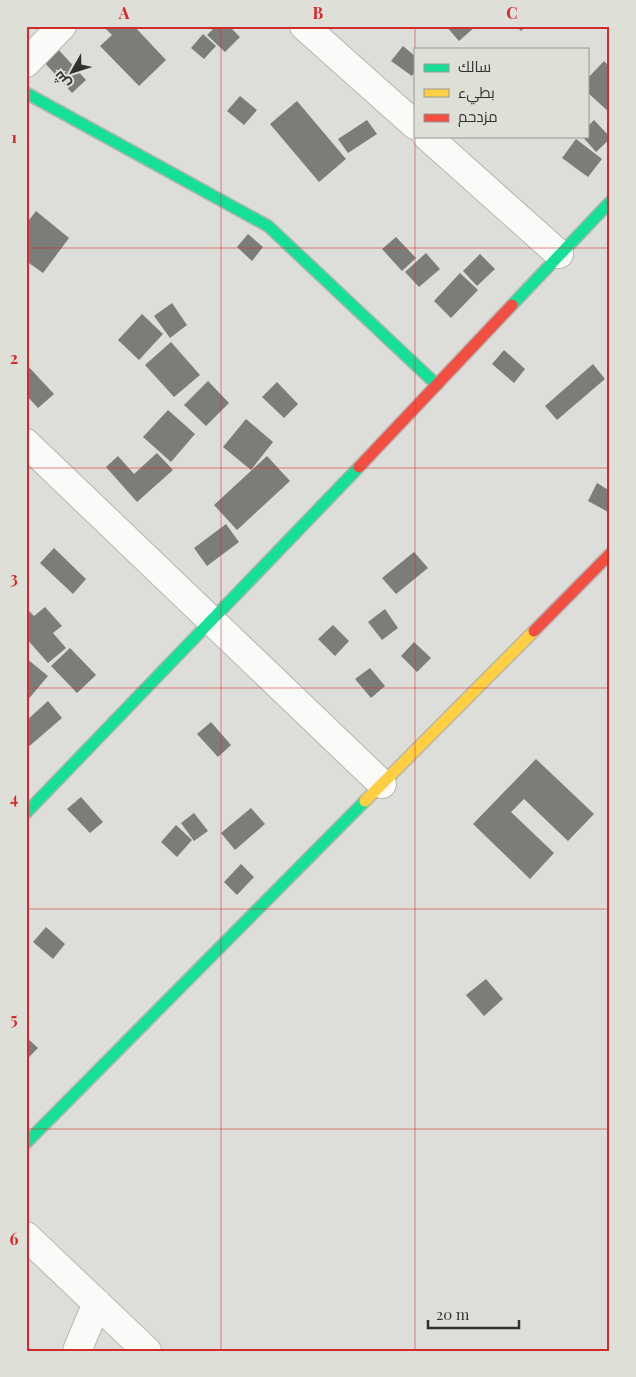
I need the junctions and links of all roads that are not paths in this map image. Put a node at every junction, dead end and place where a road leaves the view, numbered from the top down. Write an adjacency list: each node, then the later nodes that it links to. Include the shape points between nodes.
1 (62, 26): 3 (street)
2 (304, 26): 5 (street)
3 (26, 63)
4 (26, 93): 9 (street, via 268,226)
5 (414, 124)
6 (429, 138): 8 (street)
7 (610, 202): 8 (street)
8 (559, 254): 9 (street)
9 (437, 386): 12 (street)
10 (26, 443): 12 (street)
11 (610, 554): 13 (street)
12 (211, 621): 13 (street); 14 (street)
13 (382, 784): 15 (street)
14 (26, 814)
15 (26, 1144)
16 (26, 1236): 17 (street)
17 (97, 1303): 18 (street); 19 (street)
18 (77, 1351)
19 (147, 1351)

